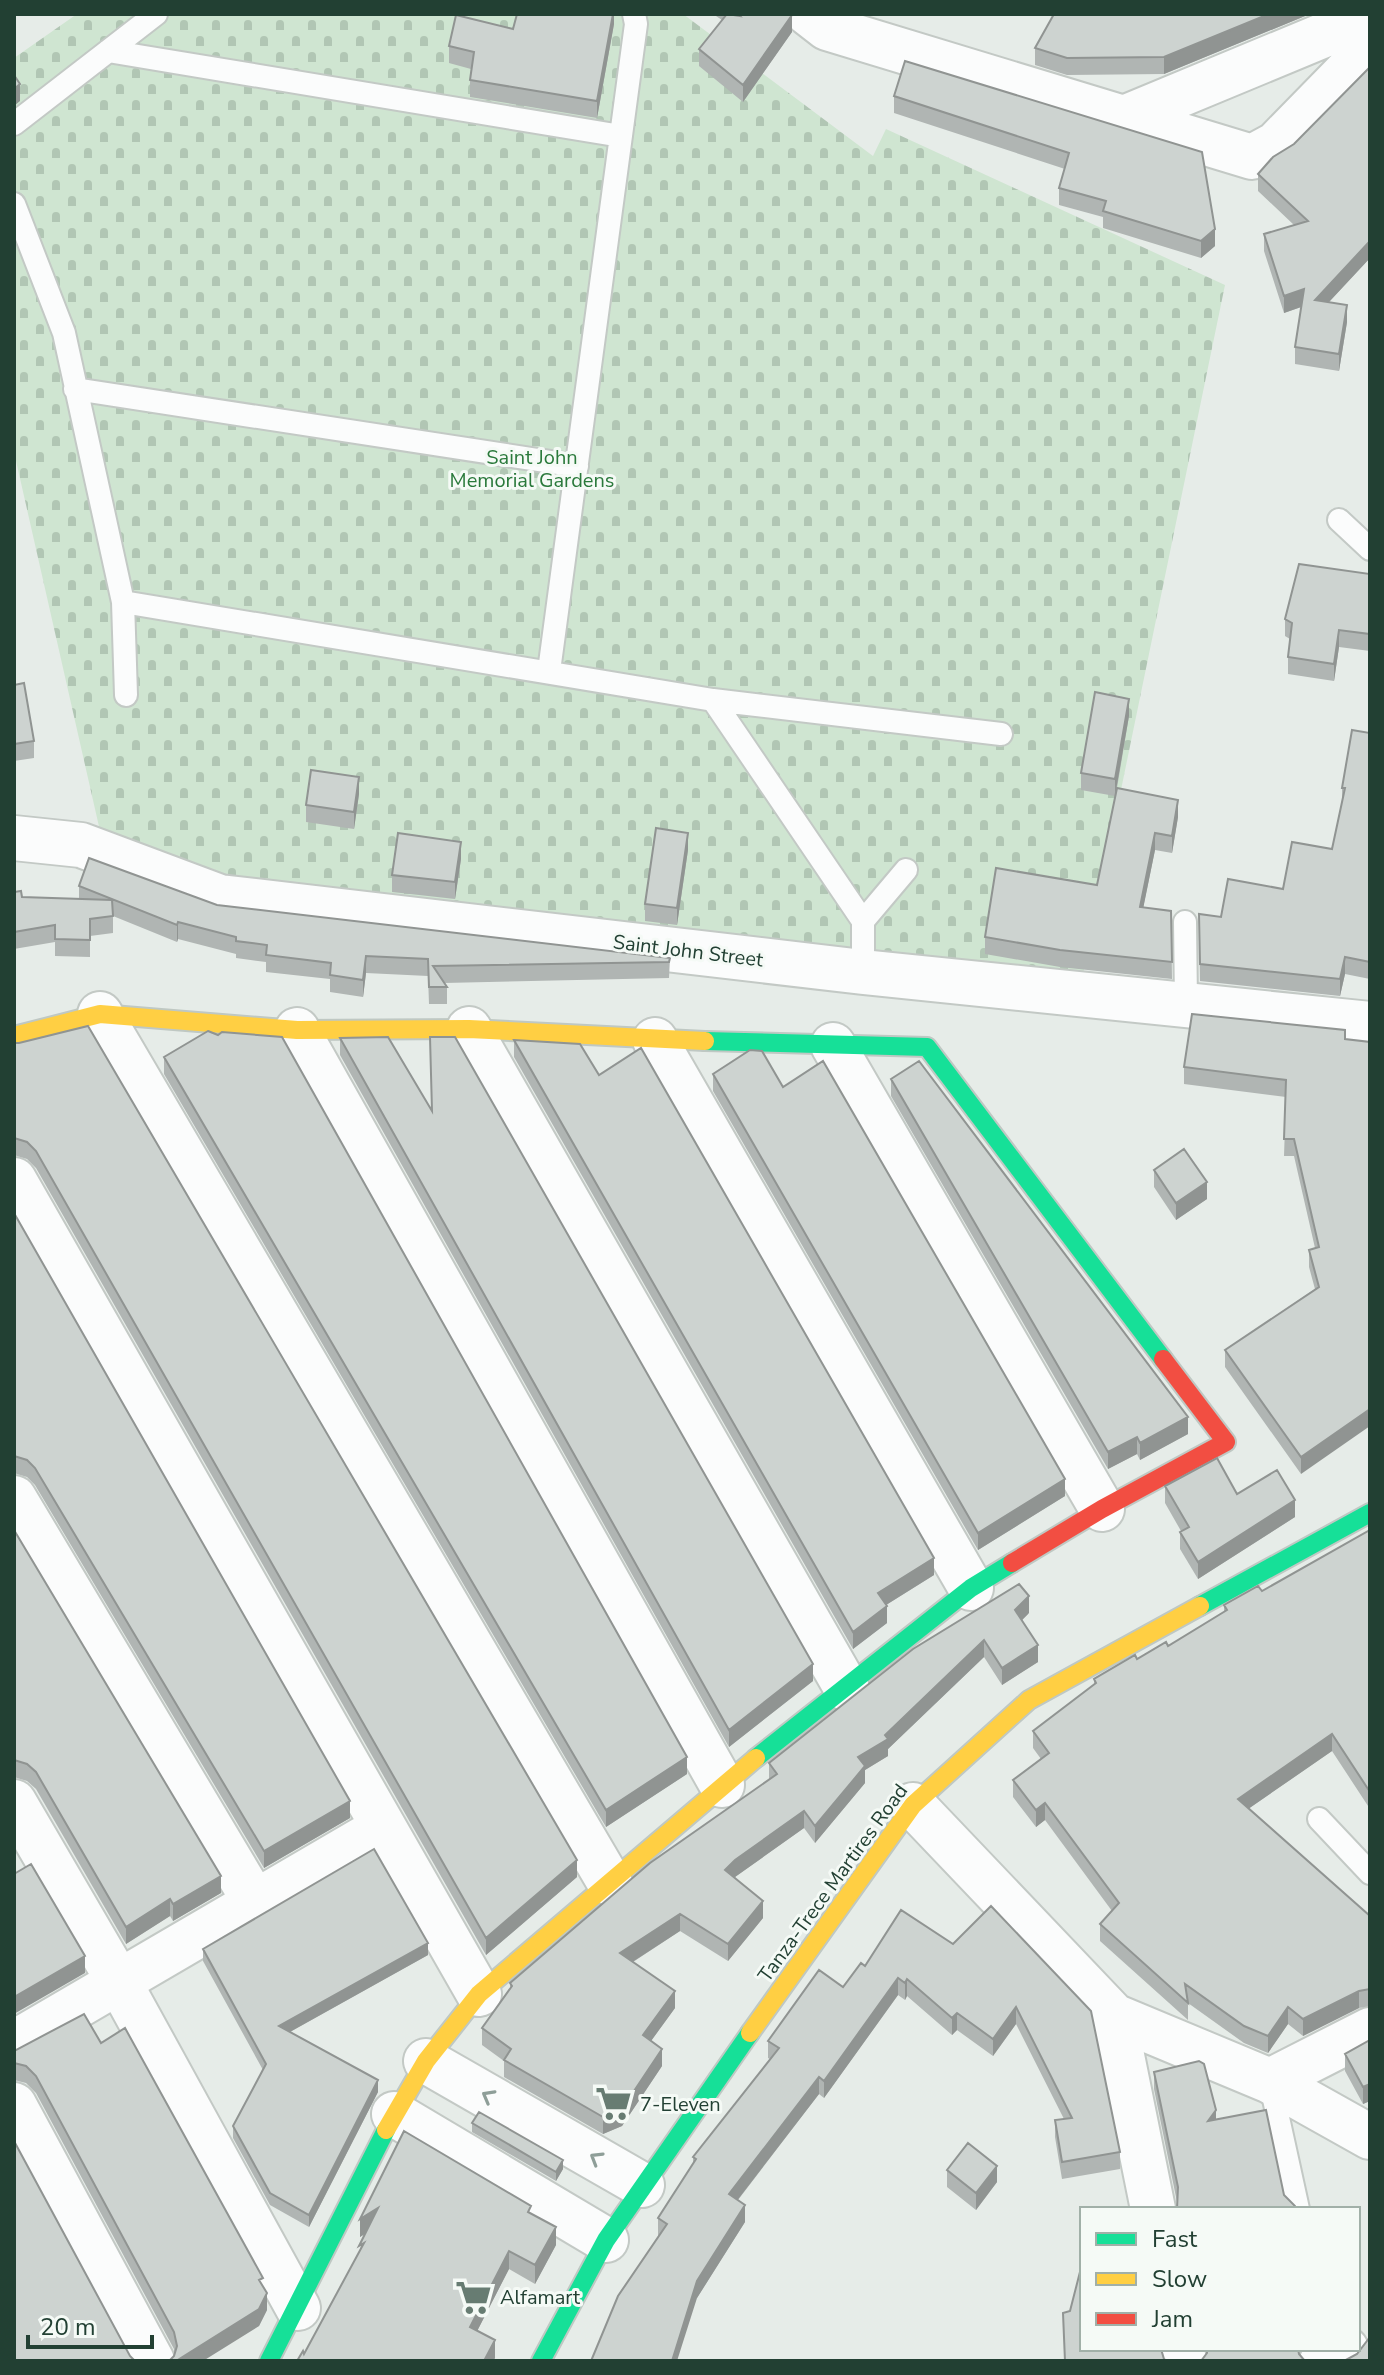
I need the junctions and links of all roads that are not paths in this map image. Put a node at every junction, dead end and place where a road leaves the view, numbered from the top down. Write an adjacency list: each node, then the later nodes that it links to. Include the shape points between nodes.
1 (156, 14): 6 (lane)
2 (634, 14): 9 (lane)
3 (809, 14): 7 (street, via 827,28)
4 (1370, 16): 7 (street)
5 (1370, 25): 7 (street, via 1360,58 1276,144 1252,157)
6 (108, 51): 8 (lane); 9 (lane)
7 (1124, 118)
8 (14, 124)
9 (621, 136): 12 (lane)
10 (14, 204): 11 (lane, via 64,333)
11 (75, 389): 12 (lane); 15 (lane)
12 (577, 466): 16 (lane)
13 (1339, 520): 14 (lane)
14 (1370, 549)
15 (123, 602): 16 (lane); 17 (lane)
16 (549, 671): 18 (lane)
17 (126, 695)
18 (713, 700): 19 (lane); 22 (lane)
19 (1001, 734)
20 (14, 838): 24 (street, Saint John Street, via 81,845 220,897)
21 (906, 870): 22 (lane)
22 (863, 921): 24 (lane)
23 (1185, 922): 25 (lane)
24 (863, 972): 25 (street, Saint John Street)
25 (1186, 1003): 27 (street, Saint John Street)
26 (100, 1014): 29 (street); 30 (street); 45 (street)
27 (1370, 1024)
28 (469, 1029): 29 (street); 31 (street); 38 (street)
29 (297, 1030): 39 (street)
30 (14, 1036)
31 (655, 1040): 32 (street); 37 (street)
32 (833, 1045): 35 (street); 35 (street, via 927,1047 1226,1442)
33 (14, 1180): 43 (street)
34 (14, 1498): 46 (street)
35 (1102, 1509): 37 (street)
36 (1370, 1513): 41 (street, Tanza-Trece Martires Road, via 1029,1700)
37 (971, 1588): 38 (street)
38 (847, 1689): 39 (street)
39 (722, 1785): 45 (street)
40 (14, 1802): 47 (street)
41 (913, 1805): 49 (street); 57 (street, Tanza-Trece Martires Road)
42 (1319, 1819): 44 (lane)
43 (382, 1828): 46 (street); 48 (street)
44 (1370, 1873)
45 (610, 1883): 48 (street)
46 (255, 1902): 47 (street)
47 (119, 1982): 51 (street); 61 (street)
48 (479, 1994): 52 (street)
49 (1114, 2016): 53 (street); 58 (street)
50 (1370, 2030): 53 (street)
51 (14, 2043)
52 (426, 2061): 55 (street); 57 (street, one-way to 52)
53 (1270, 2081): 56 (street); 59 (lane)
54 (14, 2105): 62 (street)
55 (394, 2114): 60 (street); 61 (street)
56 (1370, 2137)
57 (642, 2185): 60 (street, Tanza-Trece Martires Road)
58 (1153, 2207)
59 (1298, 2207)
60 (606, 2240): 64 (street, Tanza-Trece Martires Road)
61 (298, 2308): 63 (street)
62 (152, 2361)
63 (269, 2361)
64 (541, 2361)

